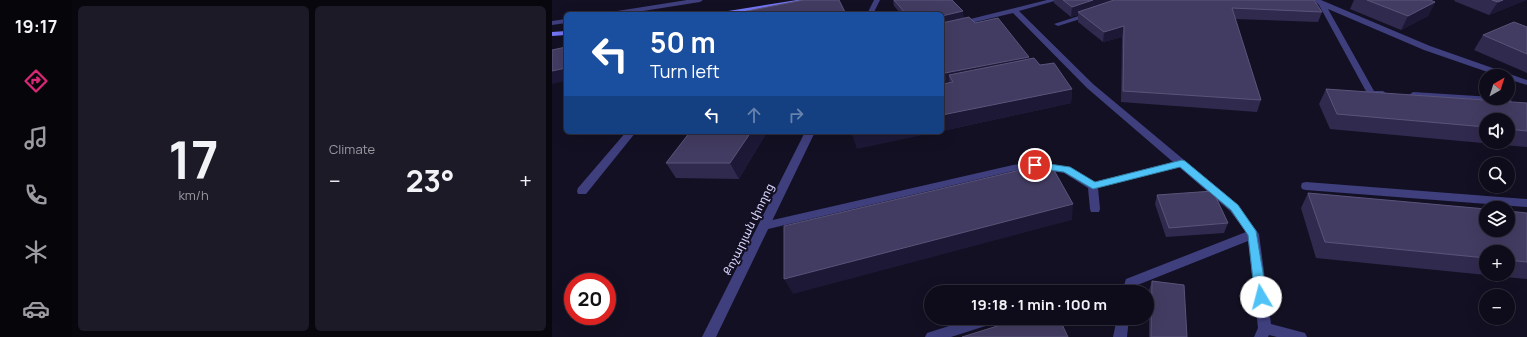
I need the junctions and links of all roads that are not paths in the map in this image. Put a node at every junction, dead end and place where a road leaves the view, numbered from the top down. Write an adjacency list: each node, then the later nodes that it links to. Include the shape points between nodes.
1 (700, 0): 8 (street)
2 (809, 0): 9 (main road)
3 (877, 0): 10 (street)
4 (1055, 0): 6 (street)
5 (1319, 2): 17 (street, via 1427,48); 20 (street, via 1371,93)
6 (1014, 10): 14 (street); 23 (street, via 1090,86)
7 (1100, 11): 13 (street)
8 (624, 12)
9 (734, 12)
10 (871, 12)
11 (564, 21): 12 (street)
12 (552, 23)
13 (1058, 24)
14 (944, 28)
15 (564, 33): 16 (main road)
16 (552, 34)
17 (1488, 69)
18 (1515, 79): 19 (street)
19 (1527, 83)
20 (1479, 99)
21 (629, 134): 26 (street)
22 (809, 134): 29 (street, Քոչարյան փողոց)
23 (1182, 163): 24 (street); 30 (street, via 1234,208)
24 (1093, 186): 28 (street); 29 (street, via 1067,170 1035,165)
25 (1306, 186): 27 (street)
26 (582, 191)
27 (1527, 203)
28 (1095, 209)
29 (764, 226): 35 (street, Քոչարյան փողոց)
30 (1253, 234): 31 (street); 34 (street)
31 (1130, 285)
32 (971, 325): 36 (street)
33 (1123, 325): 37 (street)
34 (1263, 333): 38 (street)
35 (709, 337)
36 (932, 337)
37 (1120, 337)
38 (1300, 337)

